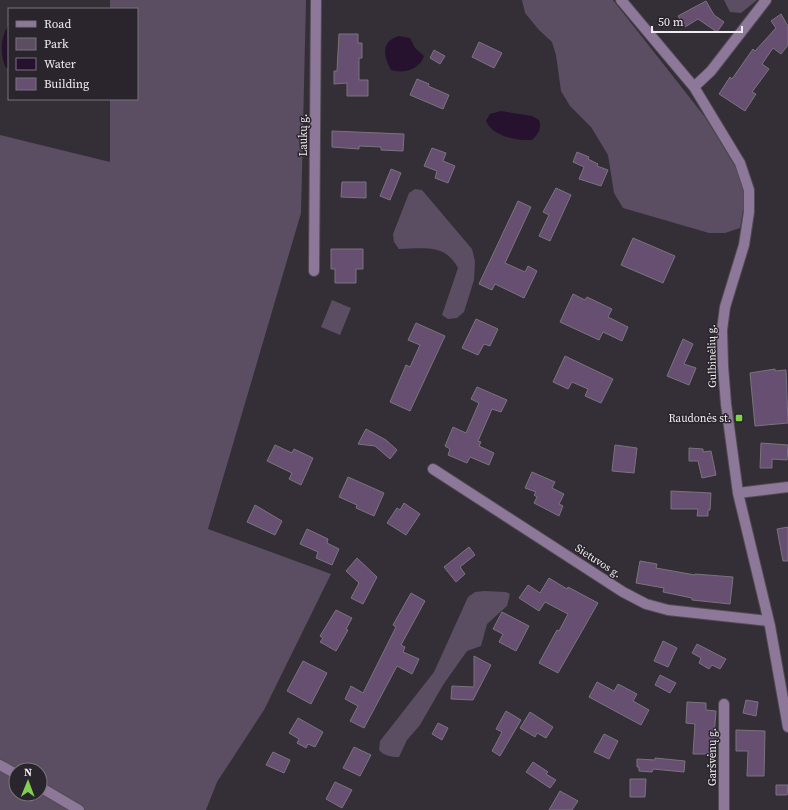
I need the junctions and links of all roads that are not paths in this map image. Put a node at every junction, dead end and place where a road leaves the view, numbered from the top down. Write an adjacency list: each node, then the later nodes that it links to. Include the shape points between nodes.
1 (316, 0): 5 (street, Laukų g.)
2 (621, 0): 4 (street, Gulbinėlių g.)
3 (766, 0): 4 (street, via 711,71)
4 (694, 87): 8 (street, Gulbinėlių g., via 740,163 749,190 744,245 725,307 722,330 726,404)
5 (314, 271)
6 (433, 469): 9 (street, Sietuvos g., via 623,592 646,604 668,610)
7 (788, 487): 8 (street)
8 (738, 492): 9 (street, Gulbinėlių g.)
9 (768, 621): 11 (street, Gulbinėlių g.)
10 (724, 704): 14 (street, Garšvėnų g.)
11 (788, 727)
12 (48, 792): 13 (street)
13 (80, 810)
14 (724, 810)

